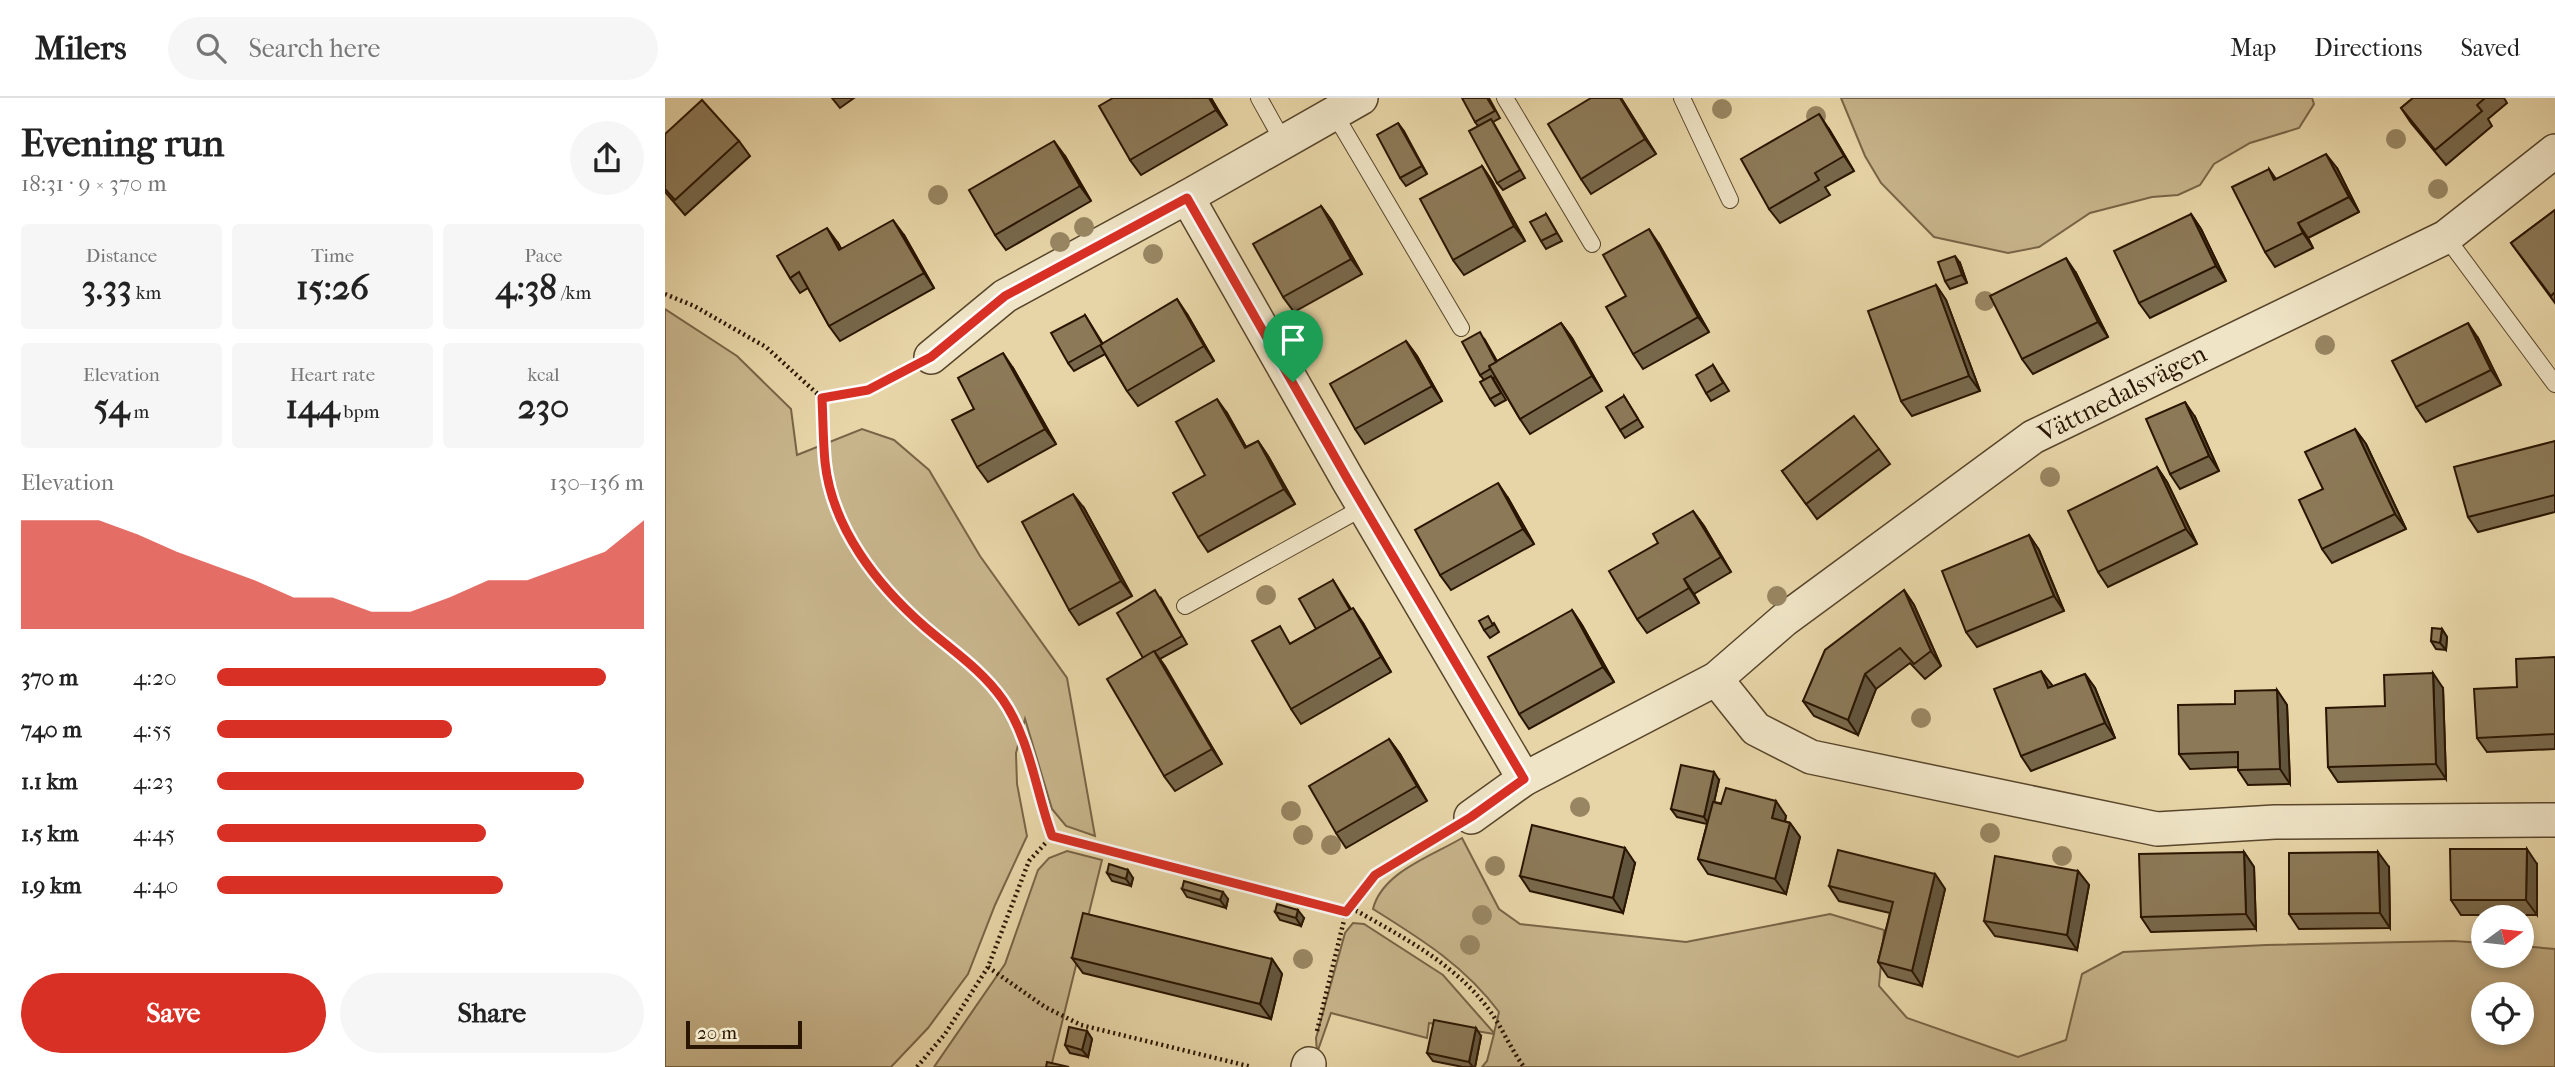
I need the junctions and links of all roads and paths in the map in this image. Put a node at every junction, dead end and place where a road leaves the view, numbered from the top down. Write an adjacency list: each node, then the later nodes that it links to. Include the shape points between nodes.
1 (1259, 98): 5 (lane)
2 (1505, 98): 10 (lane)
3 (1682, 98): 8 (lane)
4 (1348, 106): 5 (street); 12 (lane)
5 (1284, 143): 7 (street)
6 (2555, 151): 9 (street, Vättnedalsvägen)
7 (1187, 198): 13 (street, via 1005,296); 16 (street)
8 (1730, 200)
9 (2446, 237): 14 (lane); 18 (street, Vättnedalsvägen, via 2033,437 1784,620)
10 (1593, 244)
11 (665, 293): 15 (path, via 765,347)
12 (1461, 328)
13 (931, 357): 15 (path, via 868,390)
14 (2555, 384)
15 (822, 398): 22 (path, via 825,463 843,527 877,577 924,626 975,667 1004,701 1025,746)
16 (1364, 508): 17 (lane); 19 (street)
17 (1185, 606)
18 (1716, 679): 19 (street, Vättnedalsvägen); 21 (street, via 1756,729 1811,757 2157,830 2275,822)
19 (1524, 779): 20 (street, Vättnedalsvägen)
20 (1471, 817): 23 (path, via 1375,875)
21 (2555, 820)
22 (1052, 836): 23 (path); 24 (path, via 1029,861)
23 (1346, 912): 25 (path); 28 (path, via 1357,911 1428,952 1462,979 1488,1009)
24 (988, 967): 26 (path, via 945,1034); 27 (path, via 1045,1007 1081,1025)
25 (1308, 1065)
26 (916, 1067)
27 (1252, 1067)
28 (1524, 1067)

